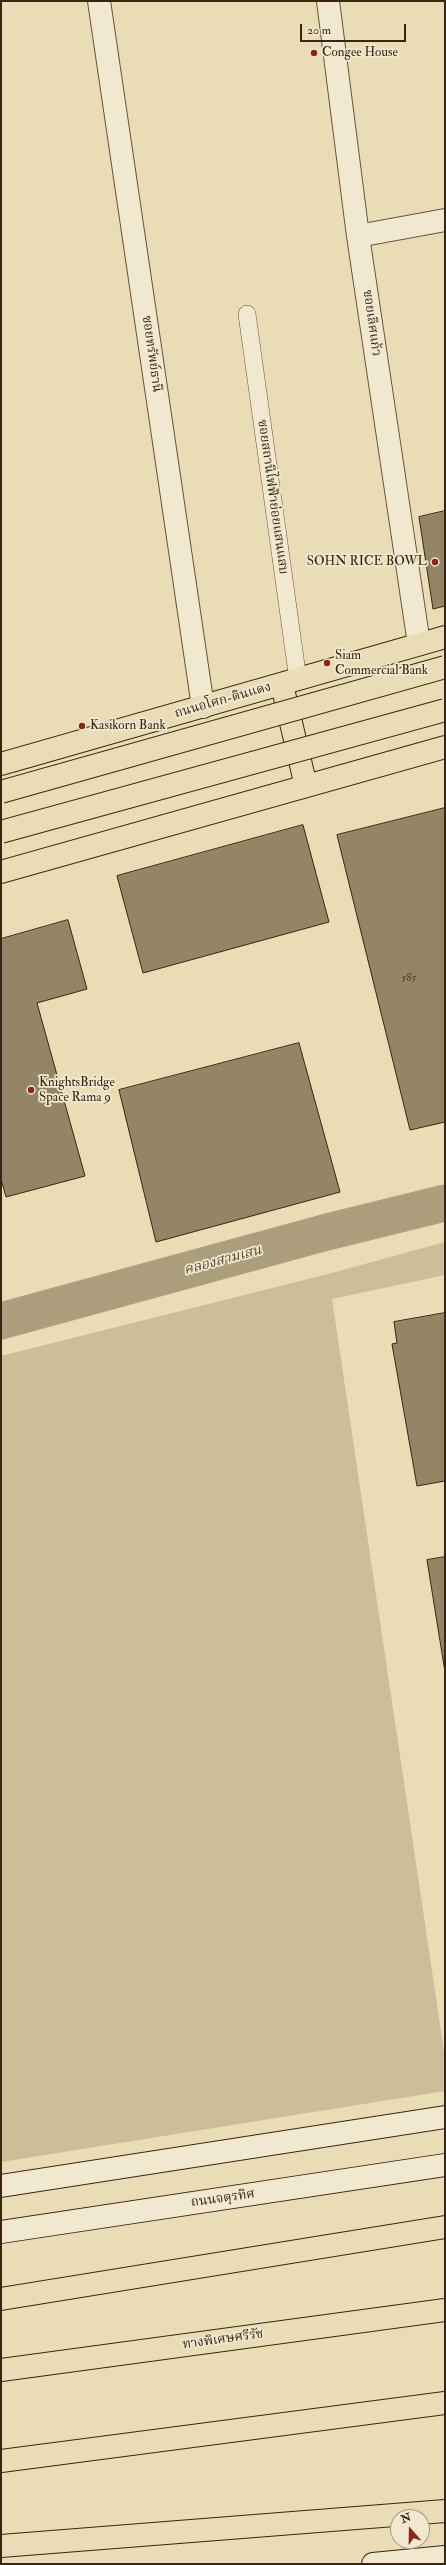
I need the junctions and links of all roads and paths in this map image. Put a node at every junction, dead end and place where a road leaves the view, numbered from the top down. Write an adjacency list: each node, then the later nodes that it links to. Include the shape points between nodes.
1 (99, 1): 10 (street, ซอยทรัพย์ธานี)
2 (328, 1): 4 (street, ซอยเลิศแก้ว)
3 (445, 220): 4 (street)
4 (358, 236): 7 (street, ซอยเลิศแก้ว)
5 (247, 314): 9 (lane, ซอยสถานีไฟฟ้าย่อยแสนแสบ)
6 (445, 637): 7 (main road, ถนนอโศก-ดินแดง)
7 (419, 644): 9 (main road, ถนนอโศก-ดินแดง)
8 (445, 667): 15 (main road, ถนนอโศก-ดินแดง, bridge)
9 (290, 682): 10 (main road, ถนนอโศก-ดินแดง); 14 (main road)
10 (203, 707): 13 (main road, ถนนอโศก-ดินแดง)
11 (445, 710): 16 (main road, bridge)
12 (445, 747): 14 (main road)
13 (1, 764)
14 (306, 786): 17 (main road)
15 (1, 792)
16 (1, 832)
17 (1, 872)
18 (445, 2117): 20 (street)
19 (445, 2166): 22 (street, ถนนจตุรทิศ)
20 (1, 2186)
21 (445, 2227): 23 (main road)
22 (1, 2232)
23 (1, 2298)
24 (445, 2310): 25 (main road, ทางพิเศษศรีรัช)
25 (1, 2370)
26 (445, 2403): 27 (main road)
27 (1, 2461)
28 (445, 2511): 29 (main road)
29 (1, 2546)
30 (445, 2557): 31 (street)
31 (373, 2564)

